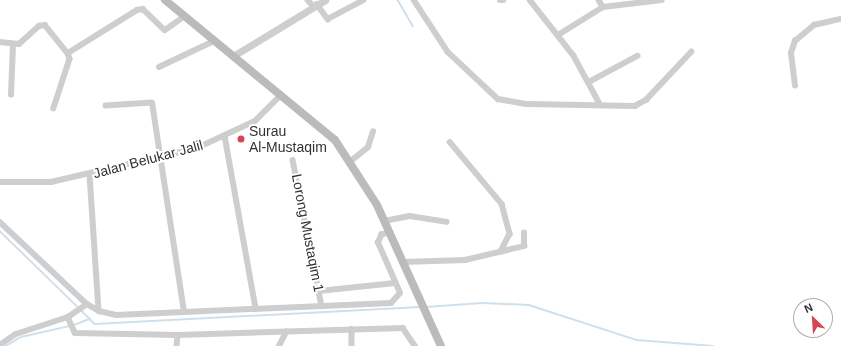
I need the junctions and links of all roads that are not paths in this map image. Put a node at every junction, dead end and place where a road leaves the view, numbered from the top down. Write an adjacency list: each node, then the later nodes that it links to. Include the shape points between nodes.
1 (165, 0): 13 (main road)
2 (308, 0): 11 (street)
3 (325, 0): 11 (street)
4 (364, 0): 11 (street, via 328,19)
5 (414, 0): 28 (street, via 448,52 498,99 526,104)
6 (500, 0): 7 (street)
7 (503, 0)
8 (530, 0): 15 (street)
9 (599, 0): 12 (street)
10 (662, 0): 12 (street)
11 (315, 5): 21 (street)
12 (603, 7): 15 (street)
13 (184, 16): 16 (main road); 20 (street, via 165,30 143,9 137,10)
14 (841, 19): 25 (street, via 814,25 796,42 792,53)
15 (558, 35): 24 (street)
16 (214, 41): 21 (main road); 23 (street)
17 (0, 42): 18 (street)
18 (13, 46): 20 (street, via 45,25); 26 (street)
19 (691, 52): 28 (street, via 640,104)
20 (68, 53): 30 (street, via 70,59)
21 (233, 56): 27 (main road)
22 (637, 56): 24 (street)
23 (159, 67)
24 (589, 82): 28 (street)
25 (794, 86)
26 (11, 95)
27 (281, 95): 32 (street, Jalan Belukar Jalil, via 255,121); 36 (main road, via 325,129)
28 (600, 104)
29 (106, 106): 34 (street, via 152,103)
30 (54, 108)
31 (373, 132): 36 (street, via 368,147)
32 (225, 136): 34 (street, Jalan Belukar Jalil); 50 (street)
33 (450, 142): 44 (street, via 502,204 510,234)
34 (160, 159): 37 (street, Jalan Belukar Jalil); 52 (street)
35 (293, 160): 47 (street, Lorong Mustaqim 1)
36 (351, 161): 39 (main road)
37 (90, 175): 38 (street, Jalan Belukar Jalil, via 51,182); 51 (street)
38 (0, 182)
39 (384, 221): 41 (street, via 410,216); 42 (main road)
40 (0, 222): 48 (street)
41 (447, 222)
42 (389, 232): 45 (main road); 46 (street, via 381,235 378,243)
43 (524, 233): 44 (street, via 524,246)
44 (501, 252): 45 (street, via 459,261)
45 (402, 262): 62 (main road)
46 (395, 283): 47 (street); 49 (street, via 400,297 391,303)
47 (320, 291): 49 (street, Lorong Mustaqim 1)
48 (86, 305): 51 (street); 53 (street)
49 (322, 306): 50 (street)
50 (256, 308): 52 (street)
51 (99, 310): 52 (street, via 116,315)
52 (184, 312)
53 (69, 318): 56 (street, via 72,330 86,334); 57 (street, via 16,334)
54 (352, 329): 55 (street); 60 (street); 61 (street, via 403,328)
55 (286, 332): 56 (street); 59 (street)
56 (178, 335): 58 (street)
57 (0, 345)
58 (177, 346)
59 (279, 346)
60 (352, 346)
61 (415, 346)
62 (441, 346)

